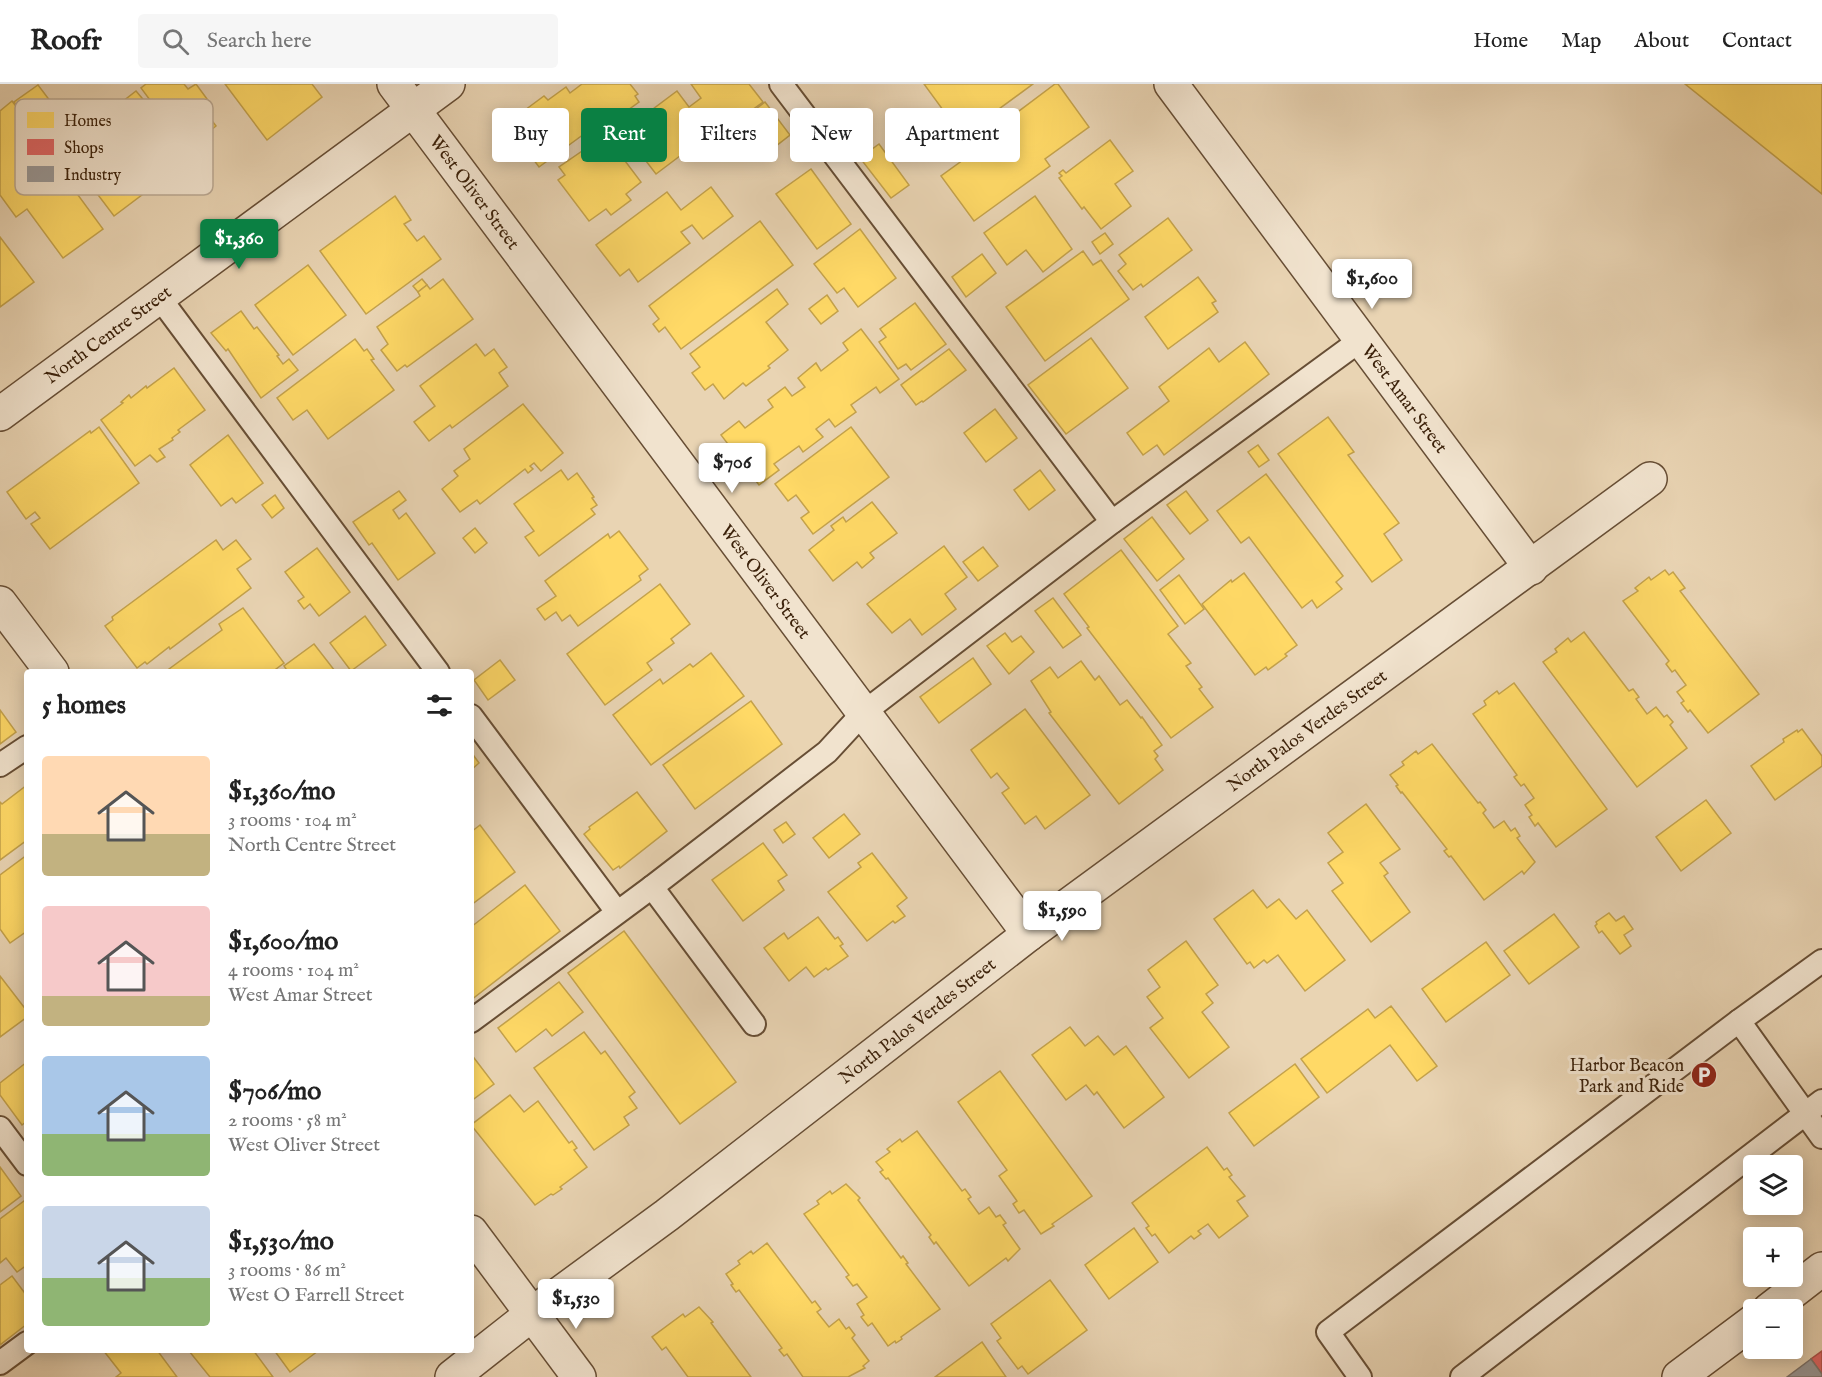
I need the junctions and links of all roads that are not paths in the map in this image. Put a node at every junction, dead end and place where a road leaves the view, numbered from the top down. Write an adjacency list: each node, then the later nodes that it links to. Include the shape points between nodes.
1 (394, 84): 5 (street, West Oliver Street)
2 (448, 84): 5 (street, North Centre Street)
3 (781, 84): 10 (lane)
4 (1171, 84): 7 (street, West Amar Street)
5 (413, 110): 6 (street, North Centre Street); 15 (street, West Oliver Street)
6 (159, 297): 8 (street, North Centre Street); 14 (lane)
7 (1362, 339): 10 (lane); 11 (street, West Amar Street)
8 (0, 414)
9 (1650, 479): 11 (street, North Palos Verdes Street)
10 (1112, 522): 15 (lane)
11 (1531, 568): 21 (street, North Palos Verdes Street)
12 (0, 603): 13 (street)
13 (50, 669)
14 (436, 669)
15 (863, 713): 19 (lane, via 827,752); 21 (street, West Oliver Street)
16 (474, 720): 20 (lane)
17 (24, 749): 18 (lane)
18 (0, 765)
19 (652, 887): 20 (lane); 25 (lane)
20 (617, 912): 23 (lane)
21 (1029, 934): 33 (street, North Palos Verdes Street)
22 (1822, 961): 24 (lane)
23 (474, 1019)
24 (1739, 1021): 26 (lane); 39 (lane, via 1328,1332)
25 (754, 1024)
26 (1814, 1107): 28 (lane); 40 (lane)
27 (0, 1128): 29 (lane)
28 (1822, 1137)
29 (24, 1160)
30 (474, 1236): 33 (street)
31 (1822, 1269): 32 (street)
32 (1783, 1299)
33 (532, 1314): 37 (street, North Palos Verdes Street); 38 (street)
34 (1743, 1329): 41 (street)
35 (24, 1345): 36 (lane)
36 (0, 1363)
37 (452, 1377)
38 (579, 1377)
39 (1360, 1377)
40 (1462, 1377)
41 (1679, 1377)

